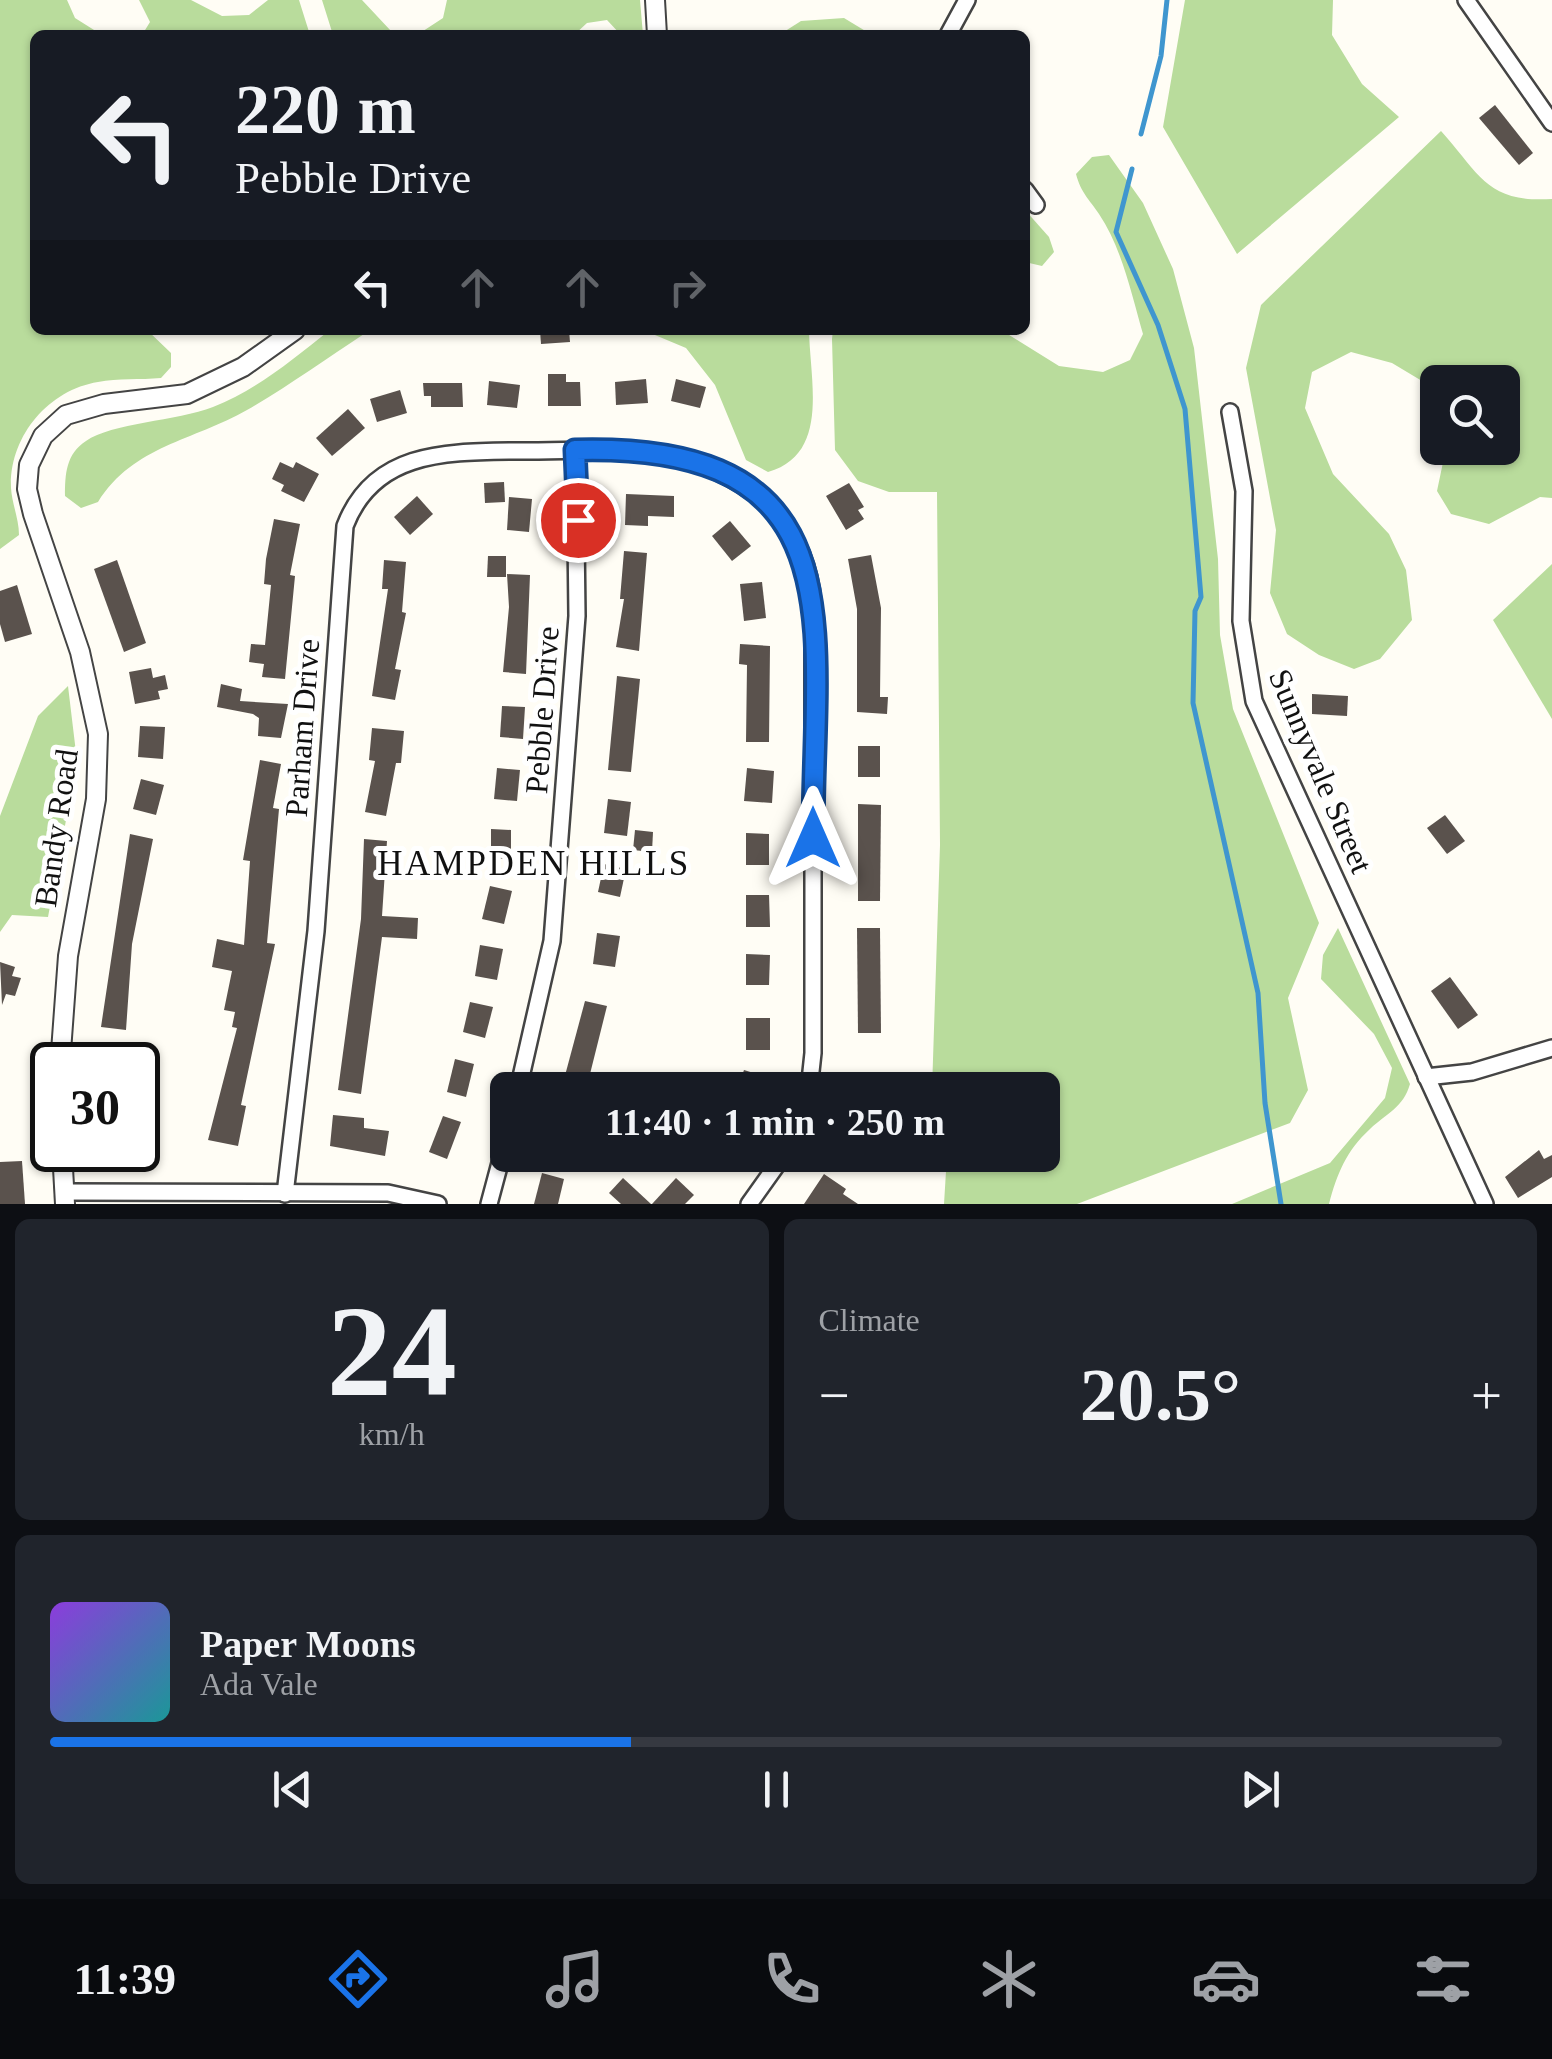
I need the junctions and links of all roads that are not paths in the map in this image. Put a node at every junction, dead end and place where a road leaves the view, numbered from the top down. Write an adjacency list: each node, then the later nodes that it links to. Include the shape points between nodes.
1 (655, 0): 4 (street)
2 (967, 0): 5 (street)
3 (1466, 0): 6 (street)
4 (657, 30)
5 (951, 30)
6 (1552, 123)
7 (1030, 197): 8 (street)
8 (1036, 205)
9 (288, 335): 12 (street, Bandy Road, via 187,394 66,415 34,452 27,489 80,652 98,734 96,799 68,956)
10 (1230, 412): 16 (street, Sunnyvale Street, via 1244,491 1241,622 1254,701)
11 (575, 450): 14 (street, Pebble Drive, via 577,616 552,941); 15 (street, Parham Drive, via 659,452 719,470 767,502 805,562 813,603); 20 (street, Parham Drive, via 422,455 384,474 352,509 342,547 316,931)
12 (62, 1042)
13 (1552, 1048): 16 (street)
14 (522, 1072)
15 (810, 1072)
16 (1426, 1078): 25 (street, Sunnyvale Street)
17 (63, 1172): 21 (street)
18 (498, 1172): 23 (street)
19 (772, 1172): 24 (street)
20 (285, 1194): 21 (street); 22 (street, via 388,1193)
21 (65, 1198)
22 (438, 1204)
23 (489, 1204)
24 (749, 1204)
25 (1485, 1204)

